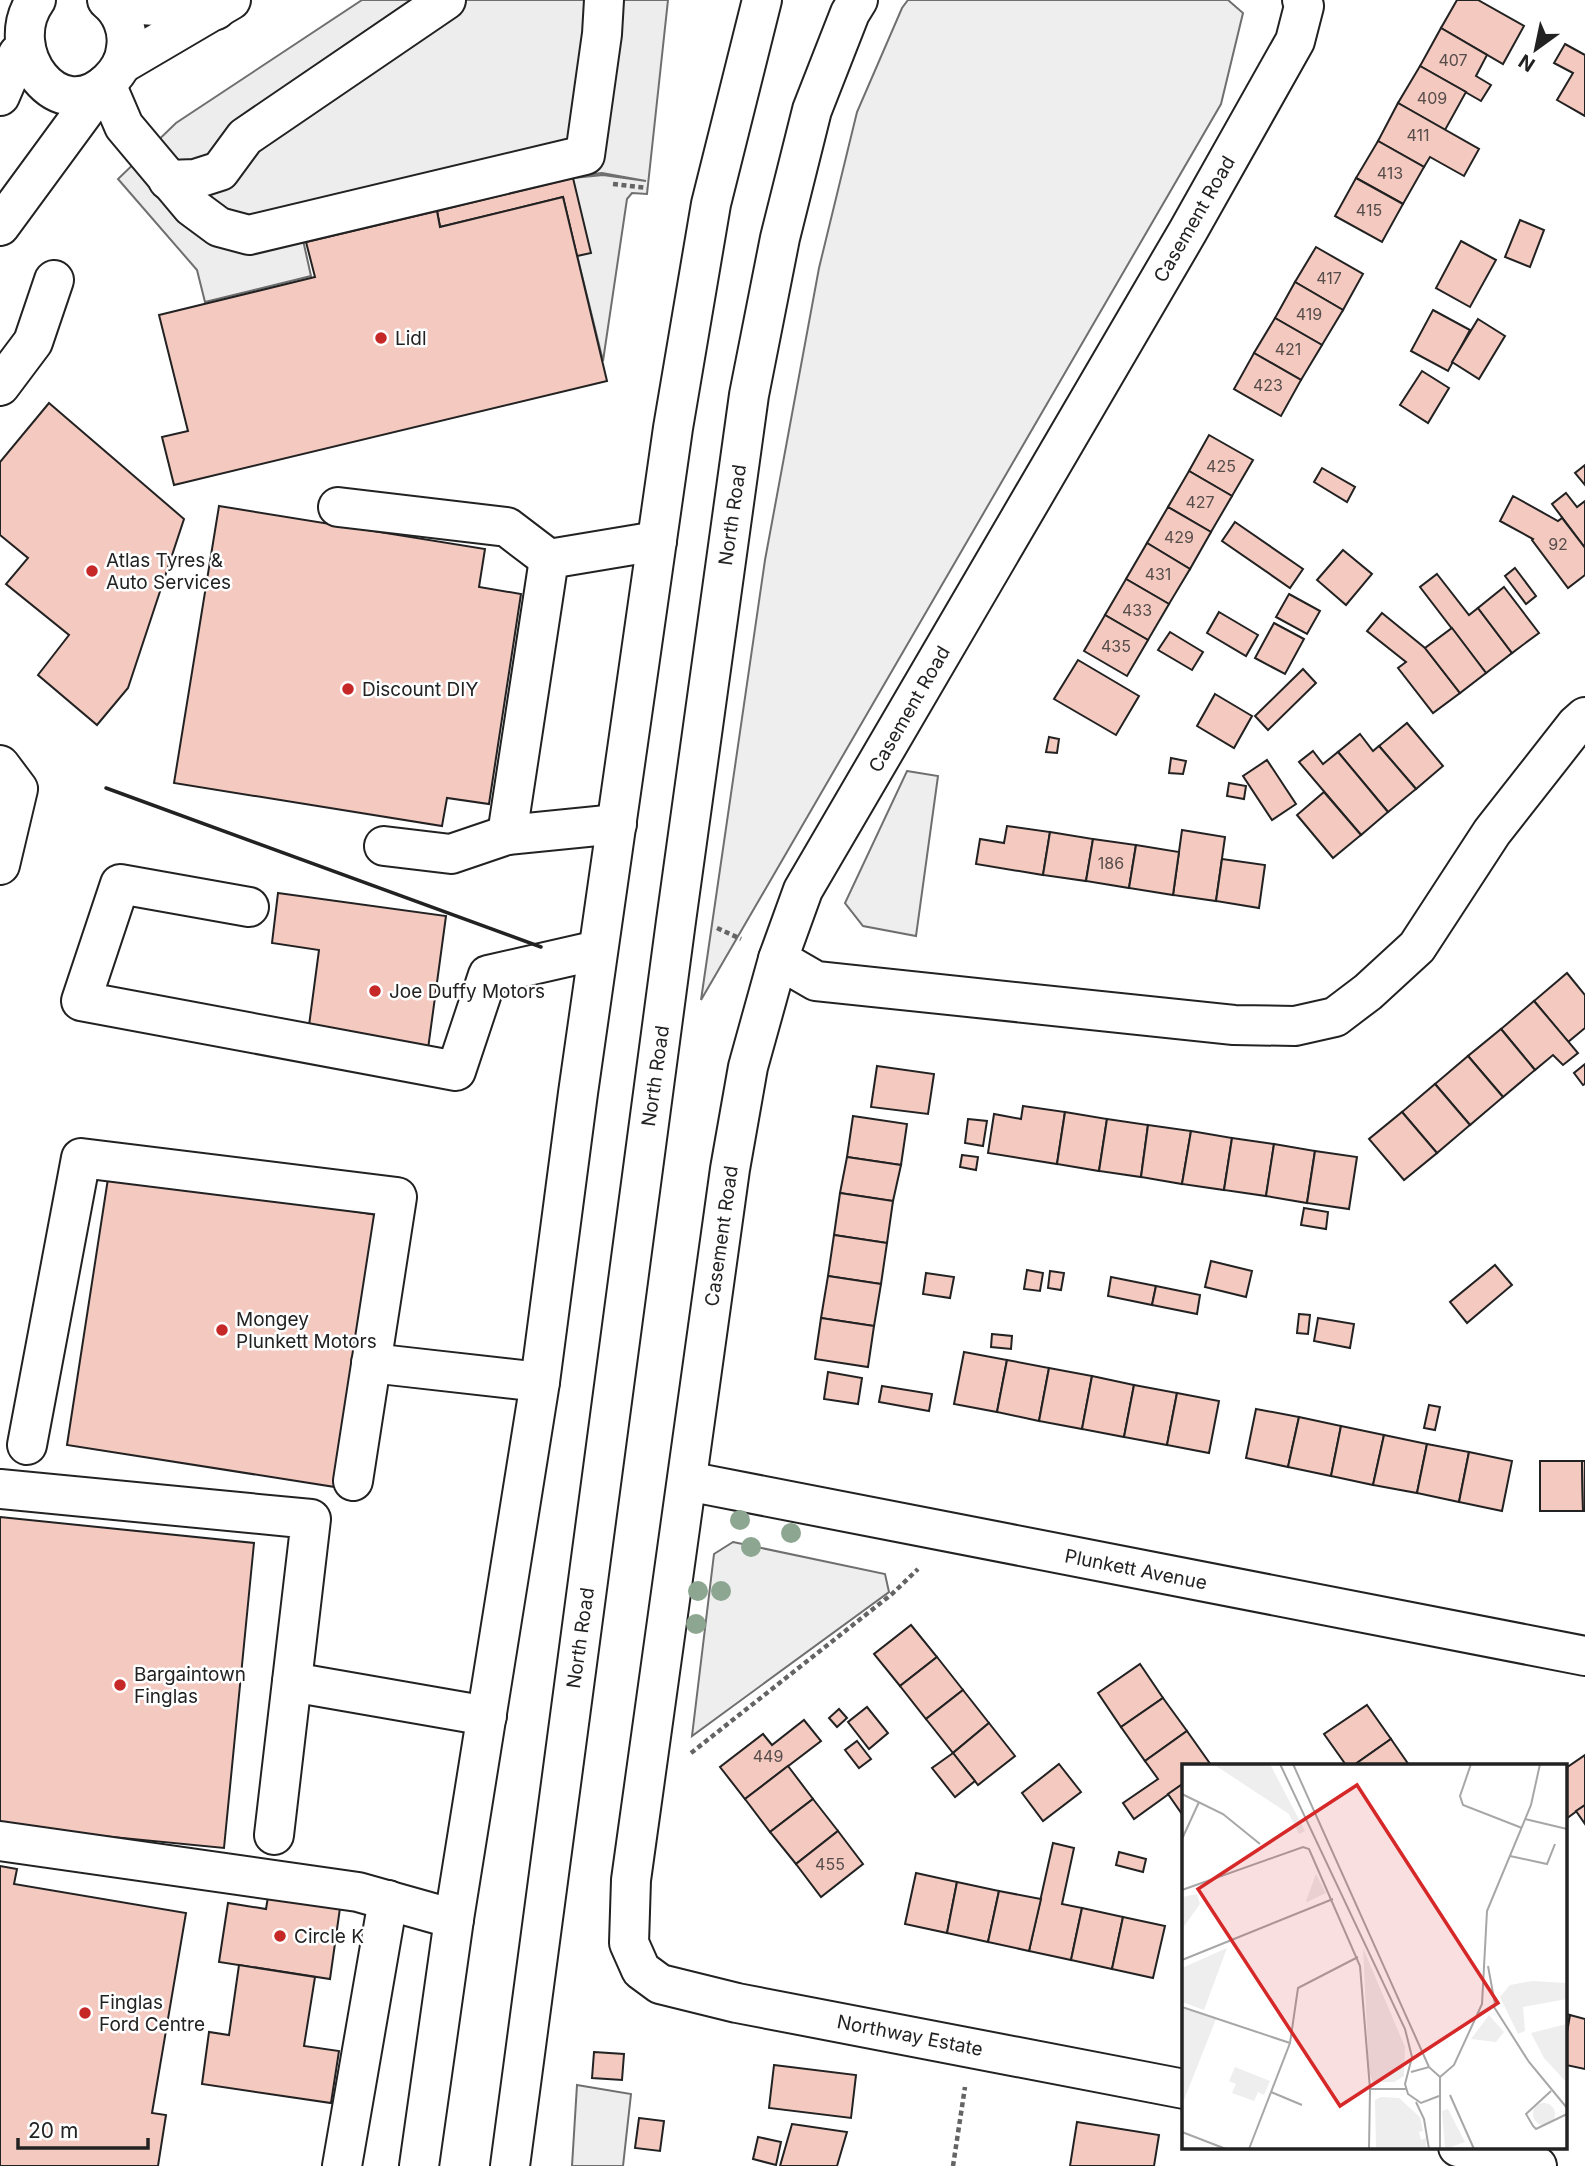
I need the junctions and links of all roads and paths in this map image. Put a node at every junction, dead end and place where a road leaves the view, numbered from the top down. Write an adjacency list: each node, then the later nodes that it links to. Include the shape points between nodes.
1 (36, 0): 9 (main road, via 22,17)
2 (446, 0): 12 (main road, via 245,137 220,171 195,179)
3 (604, 0): 12 (main road, via 585,155 249,235 219,227 192,207)
4 (762, 0): 17 (main road, via 712,204)
5 (858, 0): 26 (main road, North Road, via 812,110 749,395)
6 (1303, 0): 28 (main road, Casement Road, via 1295,41 803,890)
7 (109, 1): 8 (main road); 10 (main road, via 122,18 126,33 126,49)
8 (223, 5): 10 (main road)
9 (18, 54): 10 (main road, via 33,80 59,94 89,94); 11 (main road)
10 (110, 78): 12 (main road, via 124,126); 13 (main road)
11 (0, 96)
12 (168, 180)
13 (0, 226)
14 (54, 281): 15 (main road, via 33,342)
15 (0, 386)
16 (338, 507): 18 (main road, via 507,527)
17 (657, 541): 18 (main road); 21 (main road)
18 (549, 559): 22 (main road)
19 (1585, 717): 28 (main road, via 1492,832 1417,947 1335,1017 1295,1026 1220,1024 817,981)
20 (0, 765): 24 (main road, via 18,789)
21 (617, 824): 22 (main road); 27 (main road)
22 (507, 835): 23 (main road, via 451,853)
23 (384, 846)
24 (0, 865)
25 (249, 907): 27 (main road, via 120,884 81,1000 456,1071 488,975)
26 (676, 921): 28 (path, via 722,928); 50 (main road, North Road)
27 (598, 950): 30 (main road)
28 (778, 959): 33 (main road, Casement Road, via 748,1067 730,1169)
29 (371, 1363): 30 (main road); 31 (main road, via 397,1197 81,1158); 32 (main road)
30 (540, 1382): 38 (main road)
31 (27, 1445)
32 (353, 1481)
33 (687, 1481): 35 (main road, Plunkett Avenue); 39 (main road, Casement Road)
34 (0, 1489): 37 (main road, via 311,1519)
35 (954, 1534): 36 (main road, Plunkett Avenue); 39 (path, via 892,1594 698,1749)
36 (1585, 1657)
37 (292, 1682): 38 (main road); 40 (main road)
38 (487, 1716): 43 (main road)
39 (643, 1783): 44 (main road, Casement Road, via 631,1880 629,1944)
40 (274, 1835)
41 (0, 1841): 42 (main road)
42 (388, 1900): 43 (main road); 48 (main road)
43 (454, 1919): 49 (main road)
44 (640, 1969): 45 (main road, Northway Estate, via 660,1984 737,2003)
45 (971, 2047): 46 (main road, Northway Estate); 51 (path)
46 (1182, 2089)
47 (1462, 2148): 52 (main road)
48 (342, 2166)
49 (419, 2166)
50 (510, 2166)
51 (953, 2166)
52 (1537, 2166)

